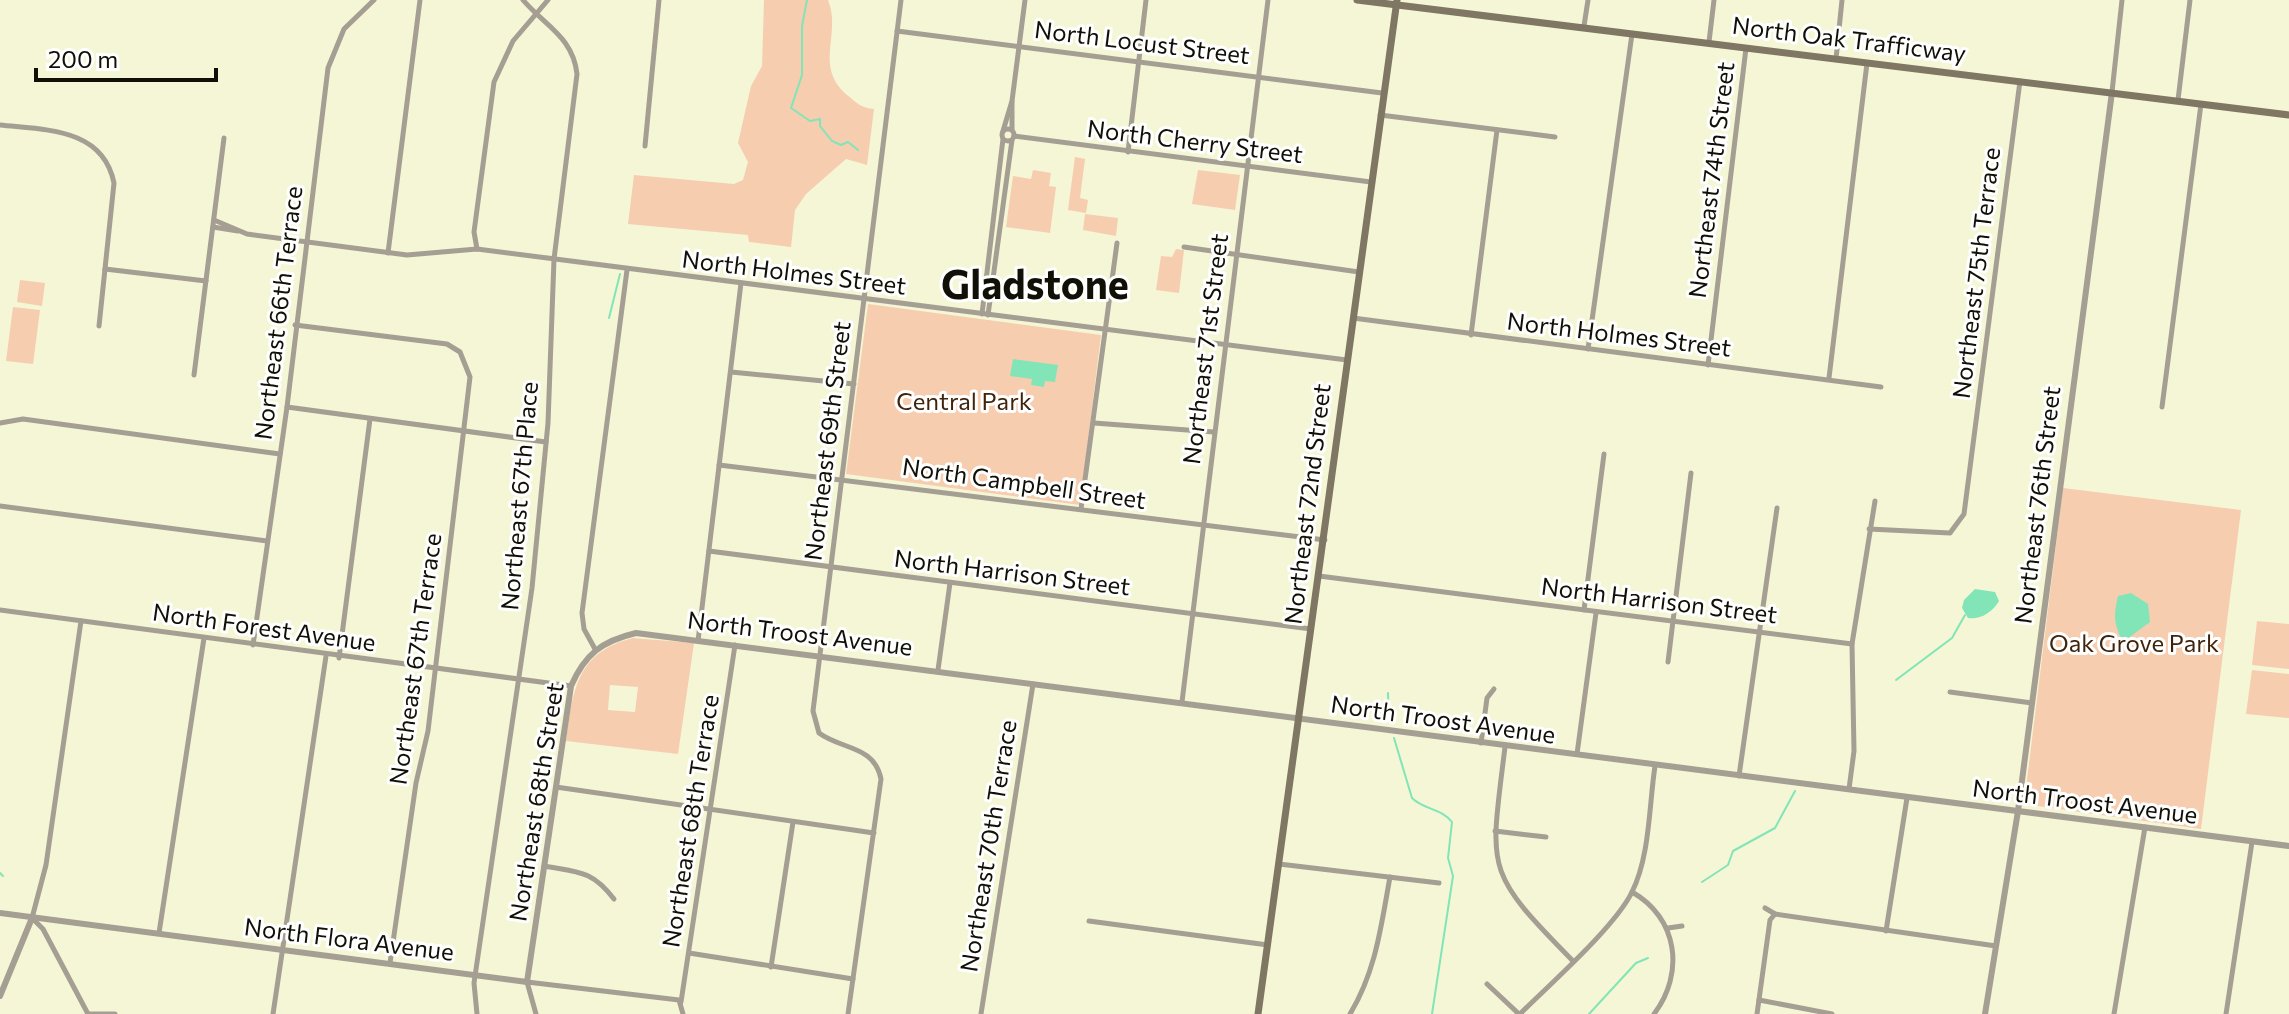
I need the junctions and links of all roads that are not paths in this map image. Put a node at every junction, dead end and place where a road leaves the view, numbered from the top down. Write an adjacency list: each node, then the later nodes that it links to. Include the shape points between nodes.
1 (374, 0): 48 (street, Northeast 66th Terrace, via 344,29 330,58)
2 (420, 0): 52 (street)
3 (523, 0): 17 (street, Northeast 67th Place)
4 (548, 0): 17 (street)
5 (659, 0): 43 (street)
6 (901, 0): 19 (street, Northeast 69th Street)
7 (1025, 0): 22 (street)
8 (1146, 0): 25 (street)
9 (1268, 0): 27 (street, Northeast 71st Street)
10 (1357, 0): 16 (main road, North Oak Trafficway)
11 (1588, 0): 18 (street)
12 (1714, 0): 21 (street, Northeast 74th Street)
13 (1842, 0): 24 (street)
14 (2122, 0): 29 (street, Northeast 76th Street)
15 (2190, 0): 31 (street)
16 (1396, 1): 18 (main road, North Oak Trafficway); 30 (main road, Northeast 72nd Street)
17 (537, 13): 51 (street, via 506,52 494,82 474,232); 54 (street, Northeast 67th Place, via 571,48 577,74)
18 (1584, 26): 20 (main road, North Oak Trafficway)
19 (897, 31): 22 (street, North Locust Street); 60 (street, Northeast 69th Street)
20 (1632, 33): 21 (main road, North Oak Trafficway); 68 (street)
21 (1709, 42): 23 (main road, North Oak Trafficway)
22 (1019, 46): 25 (street, North Locust Street); 32 (street)
23 (1746, 48): 24 (main road, North Oak Trafficway); 70 (street, Northeast 74th Street)
24 (1836, 59): 26 (main road, North Oak Trafficway)
25 (1139, 61): 27 (street, North Locust Street); 44 (street)
26 (1867, 63): 28 (main road, North Oak Trafficway); 73 (street)
27 (1260, 76): 30 (street, North Locust Street); 45 (street, Northeast 71st Street)
28 (2020, 81): 29 (main road, North Oak Trafficway); 94 (street, Northeast 75th Terrace, via 1964,514 1950,533)
29 (2112, 92): 31 (main road, North Oak Trafficway); 127 (street, Northeast 76th Street)
30 (1382, 93): 34 (main road, Northeast 72nd Street)
31 (2178, 100): 33 (main road, North Oak Trafficway)
32 (1012, 101): 38 (street); 39 (street)
33 (2201, 103): 35 (main road, North Oak Trafficway); 77 (street)
34 (1379, 115): 37 (street); 46 (main road, Northeast 72nd Street)
35 (2289, 115)
36 (0, 125): 55 (street, via 79,137 99,150 114,183)
37 (1497, 130): 40 (street); 66 (street)
38 (1003, 131): 39 (street); 42 (street)
39 (1013, 135): 42 (street); 44 (street, North Cherry Street); 61 (street)
40 (1555, 137)
41 (224, 138): 47 (street)
42 (1003, 139): 61 (street)
43 (645, 146)
44 (1128, 152): 45 (street, North Cherry Street)
45 (1247, 167): 46 (street, North Cherry Street); 53 (street, Northeast 71st Street)
46 (1371, 182): 57 (main road, Northeast 72nd Street)
47 (214, 223): 48 (street, North Holmes Street); 58 (street)
48 (307, 242): 52 (street, North Holmes Street); 63 (street, Northeast 66th Terrace)
49 (1117, 243): 65 (street)
50 (1184, 247): 53 (street)
51 (477, 249): 52 (street, North Holmes Street); 54 (street, North Holmes Street)
52 (388, 253)
53 (1236, 255): 57 (street); 67 (street, Northeast 71st Street)
54 (554, 259): 56 (street, North Holmes Street); 83 (street, Northeast 67th Place)
55 (105, 269): 58 (street); 64 (street)
56 (627, 270): 59 (street, North Holmes Street); 114 (street, via 582,613)
57 (1359, 272): 62 (main road, Northeast 72nd Street)
58 (206, 281): 72 (street)
59 (741, 283): 60 (street, North Holmes Street); 71 (street)
60 (864, 300): 61 (street, North Holmes Street); 74 (street, Northeast 69th Street)
61 (985, 314): 65 (street, North Holmes Street)
62 (1352, 318): 66 (street, North Holmes Street); 69 (main road, Northeast 72nd Street)
63 (295, 325): 76 (street, Northeast 66th Terrace); 81 (street, Northeast 67th Terrace, via 447,344 464,360 471,381)
64 (99, 326)
65 (1106, 331): 67 (street, North Holmes Street); 80 (street)
66 (1471, 335): 68 (street, North Holmes Street)
67 (1226, 346): 69 (street, North Holmes Street); 82 (street, Northeast 71st Street)
68 (1588, 349): 70 (street, North Holmes Street)
69 (1347, 360): 95 (main road, Northeast 72nd Street)
70 (1708, 365): 73 (street, North Holmes Street)
71 (731, 372): 74 (street); 86 (street)
72 (194, 375)
73 (1829, 378): 75 (street, North Holmes Street)
74 (854, 384): 88 (street, Northeast 69th Street)
75 (1881, 387)
76 (287, 407): 78 (street); 84 (street, Northeast 66th Terrace)
77 (2162, 407)
78 (370, 419): 81 (street); 117 (street)
79 (0, 423): 84 (street, via 23,419)
80 (1094, 423): 82 (street); 92 (street)
81 (464, 431): 83 (street); 119 (street, Northeast 67th Terrace)
82 (1214, 432): 93 (street, Northeast 71st Street)
83 (546, 442): 121 (street, Northeast 67th Place)
84 (280, 454): 96 (street, Northeast 66th Terrace)
85 (1604, 454): 102 (street)
86 (719, 465): 88 (street, North Campbell Street); 97 (street)
87 (1691, 473): 106 (street)
88 (842, 478): 92 (street, North Campbell Street); 98 (street, Northeast 69th Street)
89 (1875, 501): 94 (street)
90 (0, 506): 96 (street)
91 (1777, 508): 108 (street)
92 (1081, 509): 93 (street, North Campbell Street)
93 (1203, 526): 95 (street, North Campbell Street); 104 (street, Northeast 71st Street)
94 (1869, 529): 111 (street)
95 (1325, 540): 99 (main road, Northeast 72nd Street)
96 (267, 541): 112 (street, Northeast 66th Terrace)
97 (709, 551): 98 (street, North Harrison Street); 110 (street)
98 (831, 568): 100 (street, North Harrison Street); 115 (street, Northeast 69th Street)
99 (1319, 576): 102 (street, North Harrison Street); 107 (main road, Northeast 72nd Street)
100 (950, 583): 104 (street, North Harrison Street); 120 (street)
101 (0, 610): 105 (street, North Forest Avenue)
102 (1584, 610): 103 (street, North Harrison Street)
103 (1596, 613): 106 (street, North Harrison Street); 131 (street)
104 (1193, 614): 107 (street, North Harrison Street); 126 (street, Northeast 71st Street)
105 (81, 621): 109 (street, North Forest Avenue); 155 (street, via 46,865)
106 (1673, 621): 108 (street, North Harrison Street); 118 (street)
107 (1312, 629): 128 (main road, Northeast 72nd Street)
108 (1762, 632): 111 (street, North Harrison Street); 133 (street)
109 (204, 638): 112 (street, North Forest Avenue); 160 (street)
110 (698, 641): 113 (street, North Troost Avenue); 114 (street, North Troost Avenue, via 636,633)
111 (1852, 644): 135 (street, via 1854,751)
112 (253, 645): 116 (street, North Forest Avenue)
113 (735, 645): 115 (street, North Troost Avenue); 137 (street, Northeast 68th Terrace)
114 (595, 649): 123 (street, Northeast 68th Street)
115 (819, 655): 120 (street, North Troost Avenue); 142 (street, Northeast 69th Street, via 813,711 819,733 871,758 880,773)
116 (326, 656): 117 (street, North Forest Avenue); 163 (street)
117 (339, 658): 119 (street, North Forest Avenue)
118 (1668, 662)
119 (434, 670): 121 (street, North Forest Avenue); 166 (street, Northeast 67th Terrace)
120 (938, 670): 122 (street, North Troost Avenue)
121 (518, 680): 123 (street, North Forest Avenue); 168 (street, Northeast 67th Place)
122 (1033, 683): 126 (street, North Troost Avenue); 182 (street, Northeast 70th Terrace)
123 (571, 686): 134 (street, Northeast 68th Street)
124 (1494, 689): 129 (street, via 1487,698)
125 (1950, 692): 127 (street)
126 (1182, 702): 128 (street, North Troost Avenue)
127 (2032, 703): 138 (street, Northeast 76th Street)
128 (1300, 719): 129 (street, North Troost Avenue); 146 (main road, Northeast 72nd Street)
129 (1481, 744): 130 (street, North Troost Avenue)
130 (1505, 747): 131 (street, North Troost Avenue); 141 (street)
131 (1576, 756): 132 (street, North Troost Avenue)
132 (1655, 766): 133 (street, North Troost Avenue); 150 (street)
133 (1739, 776): 135 (street, North Troost Avenue)
134 (556, 787): 137 (street); 147 (street, Northeast 68th Street)
135 (1848, 790): 136 (street, North Troost Avenue)
136 (1907, 798): 138 (street, North Troost Avenue); 159 (street)
137 (711, 811): 139 (street); 164 (street, Northeast 68th Terrace)
138 (2018, 811): 140 (street, North Troost Avenue); 162 (street, Northeast 76th Street)
139 (793, 822): 142 (street); 167 (street)
140 (2145, 827): 144 (street, North Troost Avenue); 190 (street)
141 (1495, 831): 143 (street); 165 (street, via 1496,860 1508,891)
142 (874, 833): 169 (street)
143 (1546, 837)
144 (2252, 842): 145 (street, North Troost Avenue); 191 (street)
145 (2289, 846)
146 (1279, 864): 148 (street); 161 (main road, Northeast 72nd Street)
147 (544, 866): 151 (street, via 589,874); 170 (street, Northeast 68th Street)
148 (1390, 877): 149 (street); 184 (street, via 1375,963)
149 (1439, 883)
150 (1632, 892): 158 (street, via 1650,904); 165 (street)
151 (614, 899)
152 (1765, 908): 154 (street)
153 (0, 913): 155 (street, North Flora Avenue)
154 (1775, 914): 159 (street); 173 (street)
155 (32, 918): 160 (street, North Flora Avenue); 172 (street); 175 (street)
156 (1089, 921): 161 (street)
157 (1682, 926): 158 (street)
158 (1668, 928): 186 (street, via 1671,978)
159 (1886, 931): 162 (street)
160 (159, 933): 163 (street, North Flora Avenue)
161 (1269, 945): 183 (main road, Northeast 72nd Street)
162 (1996, 946): 189 (street, Northeast 76th Street)
163 (282, 949): 166 (street, North Flora Avenue); 177 (street)
164 (689, 953): 167 (street); 174 (street, Northeast 68th Terrace)
165 (1572, 960): 185 (street)
166 (390, 963): 168 (street, North Flora Avenue)
167 (771, 967): 169 (street)
168 (476, 975): 170 (street, North Flora Avenue); 178 (street, Northeast 67th Place)
169 (853, 979): 181 (street)
170 (527, 982): 174 (street, North Flora Avenue); 179 (street, Northeast 68th Street)
171 (1487, 984): 185 (street)
172 (0, 996)
173 (1759, 1000): 187 (street); 188 (street)
174 (681, 1002): 180 (street)
175 (88, 1014): 176 (street)
176 (115, 1014)
177 (273, 1014)
178 (477, 1014)
179 (536, 1014)
180 (683, 1014)
181 (848, 1014)
182 (981, 1014)
183 (1258, 1014)
184 (1350, 1014)
185 (1520, 1014)
186 (1654, 1014)
187 (1757, 1014)
188 (1832, 1014)
189 (1985, 1014)
190 (2114, 1014)
191 (2226, 1014)

